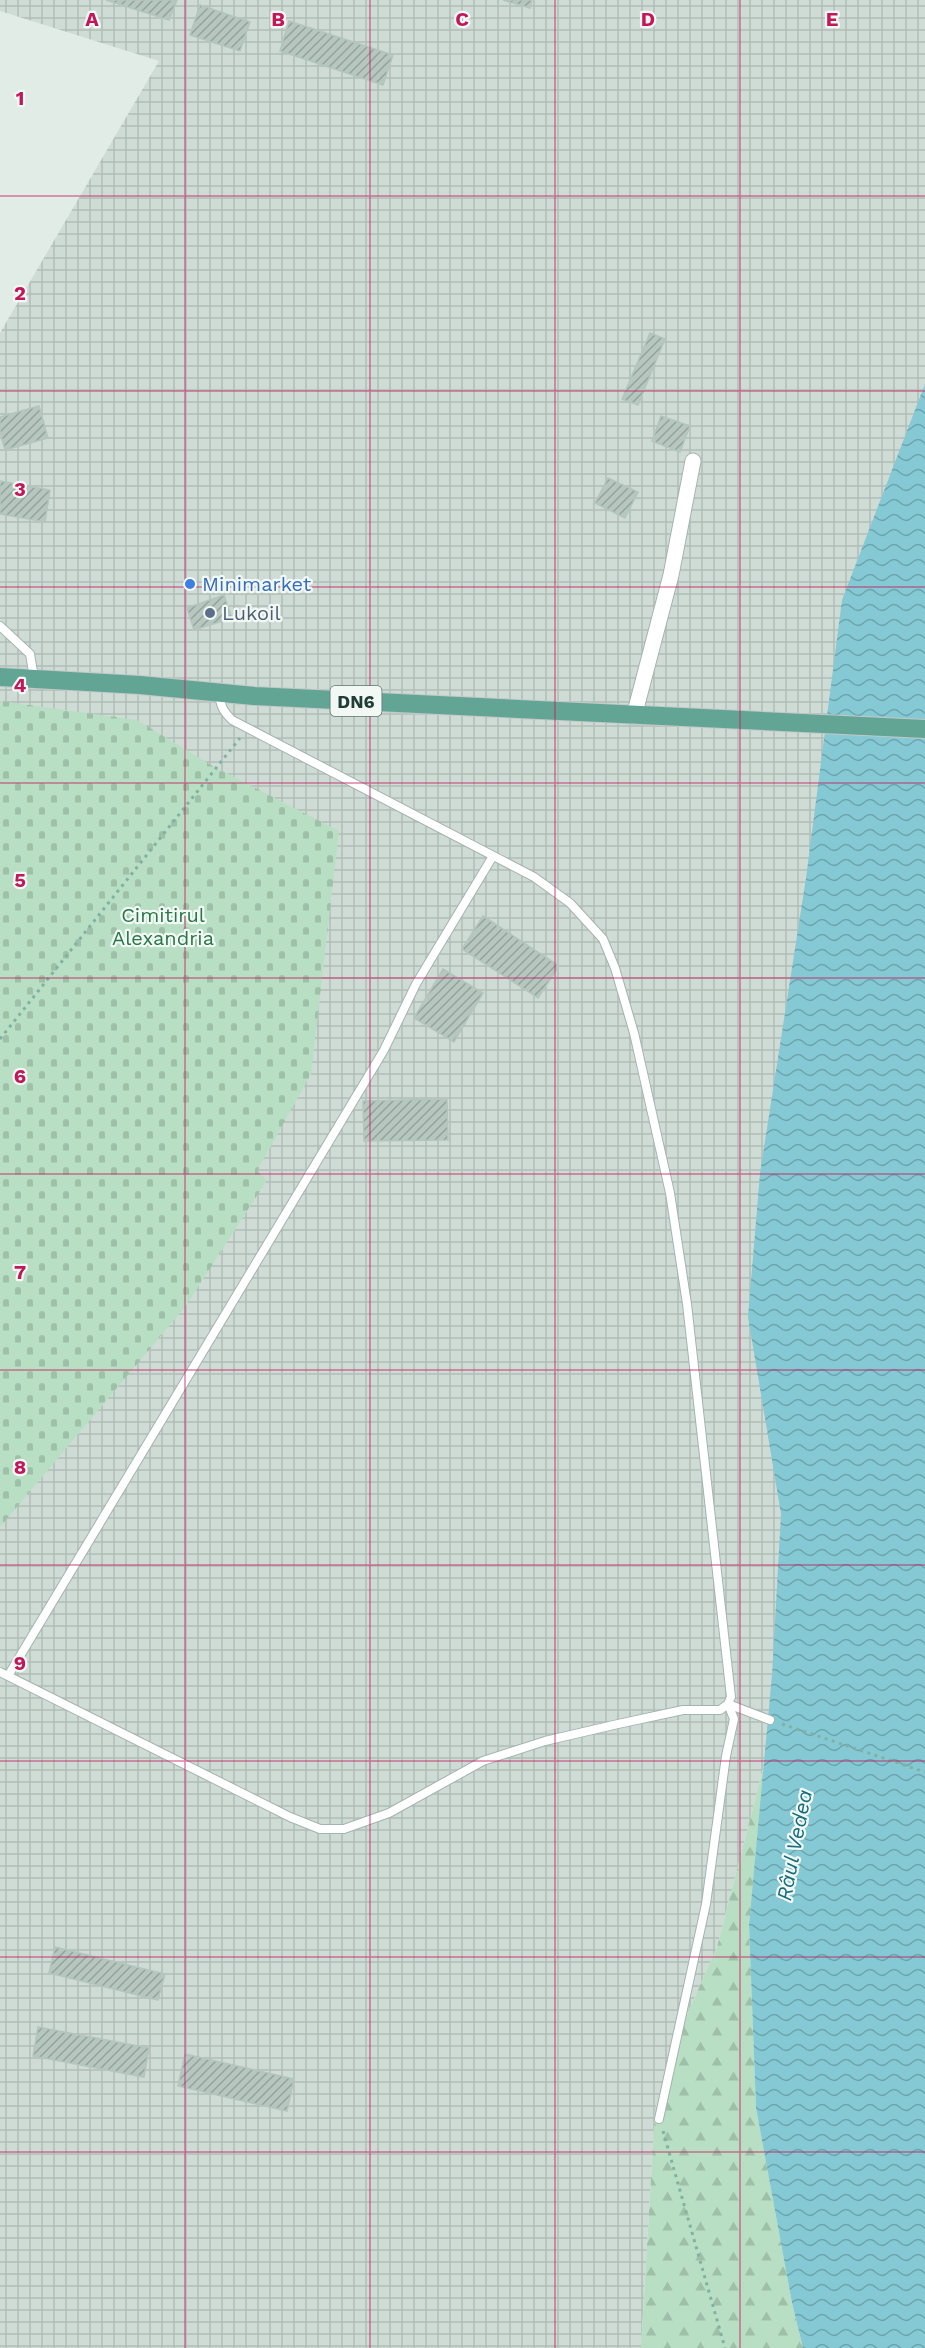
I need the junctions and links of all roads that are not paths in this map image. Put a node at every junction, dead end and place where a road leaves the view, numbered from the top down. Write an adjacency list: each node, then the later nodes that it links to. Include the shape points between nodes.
1 (693, 461): 6 (street, via 671,574)
2 (0, 626): 4 (lane, via 30,654)
3 (0, 677): 4 (main road, DN6)
4 (35, 680): 5 (main road, DN6)
5 (220, 693): 6 (main road, DN6); 8 (lane, via 224,712 246,729)
6 (634, 716): 7 (main road, DN6)
7 (925, 729)
8 (493, 856): 9 (lane, via 416,984 384,1050); 10 (lane, via 534,877 570,903 603,939 634,1033 670,1193 687,1304 730,1675)
9 (4, 1674): 10 (lane, via 290,1817 320,1828 344,1829 389,1813 483,1761 545,1741 683,1710 720,1710)
10 (728, 1704): 11 (lane); 12 (lane, via 734,1719 706,1904)
11 (770, 1720)
12 (659, 2119)

